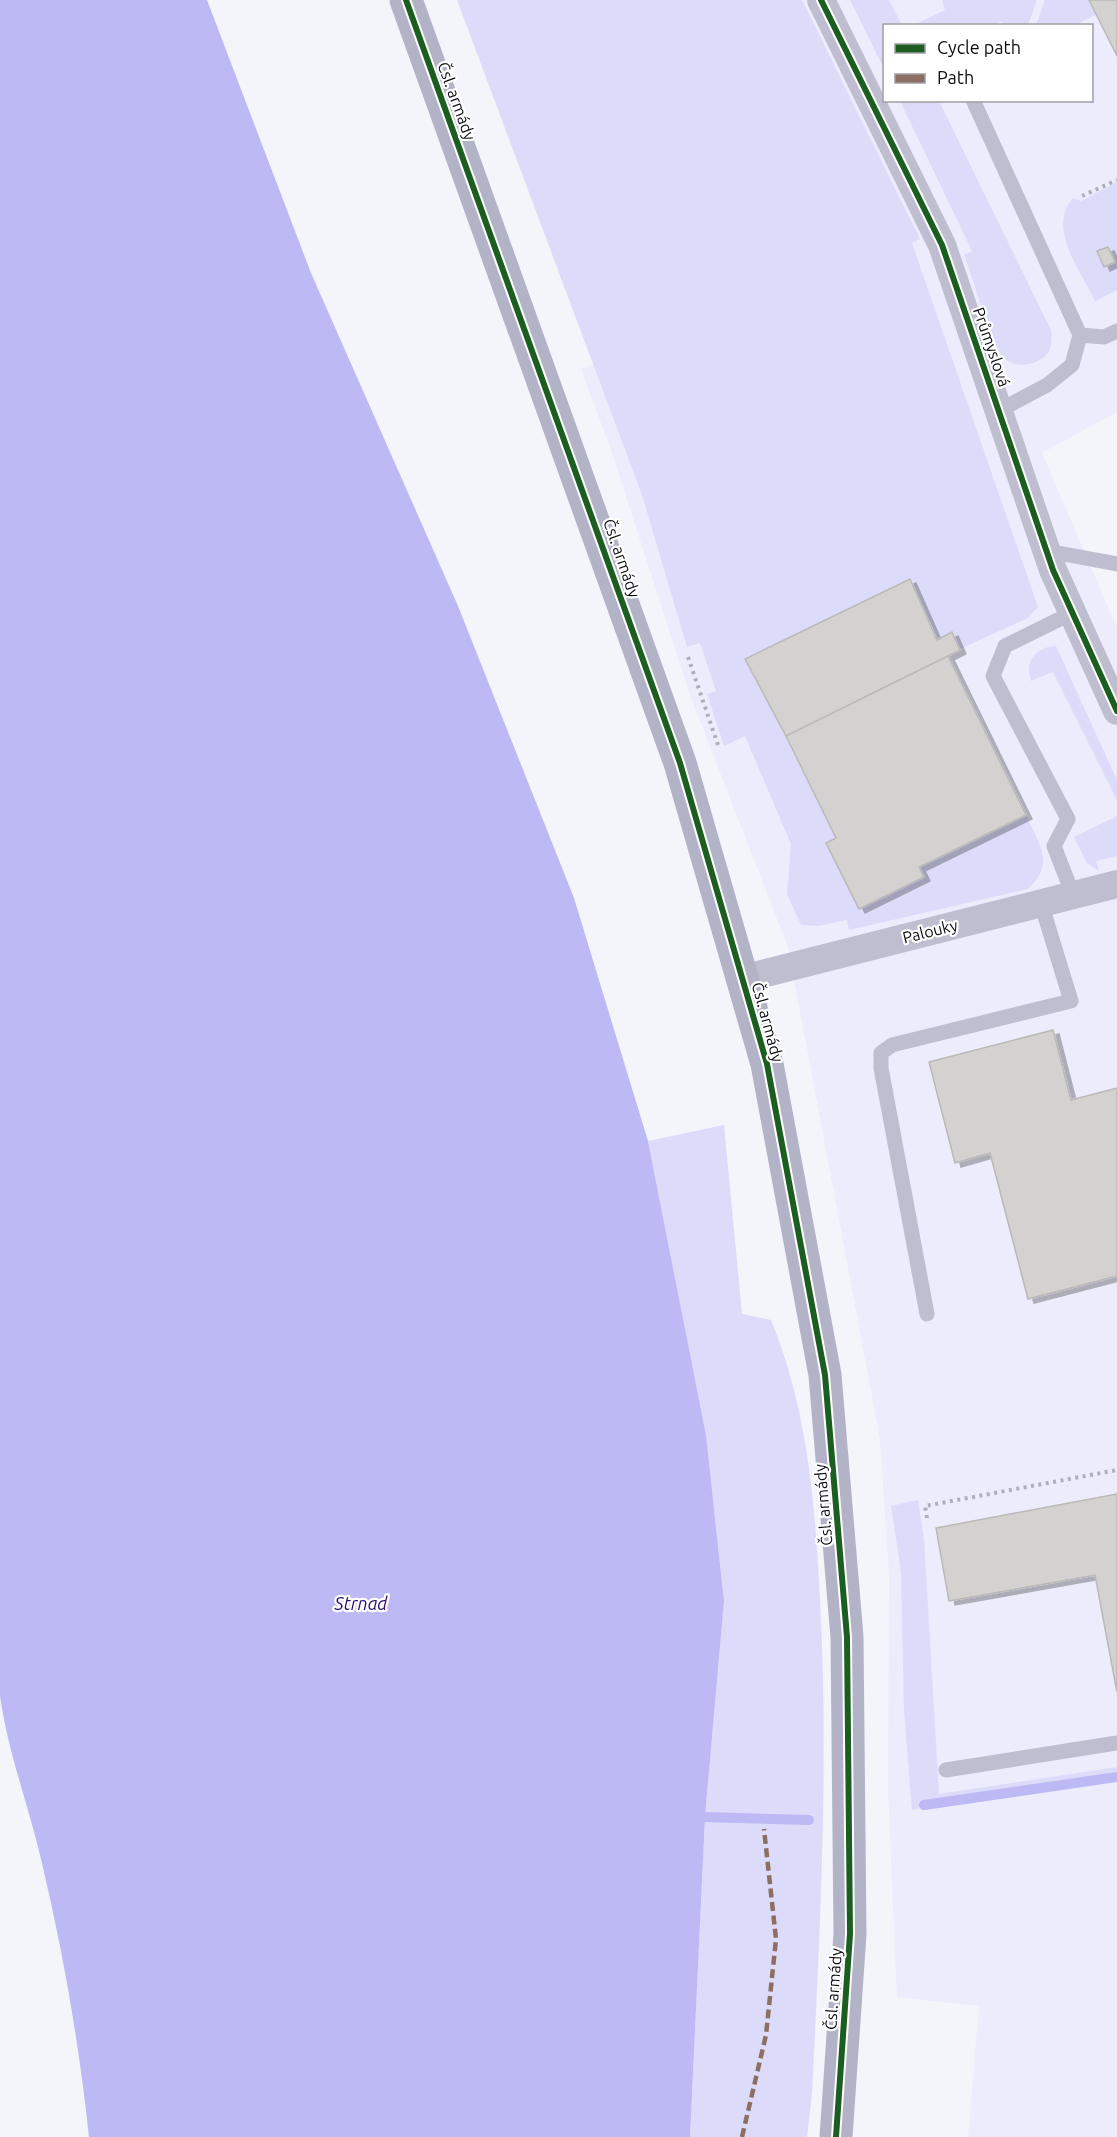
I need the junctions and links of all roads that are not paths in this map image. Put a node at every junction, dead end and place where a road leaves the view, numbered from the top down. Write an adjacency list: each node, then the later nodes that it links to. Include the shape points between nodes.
1 (406, 0): 14 (main road, Čsl. armády, via 680,763)
2 (821, 0): 6 (street, Průmyslová, via 942,245)
3 (974, 102): 5 (lane)
4 (1117, 331): 5 (lane, via 1104,337)
5 (1080, 335): 6 (lane, via 1072,365 1047,385)
6 (1000, 410): 7 (street, Průmyslová)
7 (1047, 551): 8 (lane); 9 (street, Průmyslová)
8 (1117, 564)
9 (1074, 612): 10 (street, Průmyslová); 12 (lane, via 1005,646 993,676 1068,819 1054,846)
10 (1117, 711)
11 (1117, 884): 12 (street, Palouky)
12 (1073, 895): 13 (street, Palouky)
13 (1041, 903): 14 (street, Palouky); 15 (lane, via 1071,1001 892,1045 881,1053)
14 (742, 979): 18 (main road, Čsl. armády, via 767,1064 825,1375 847,1637 850,1934)
15 (927, 1314)
16 (1117, 1743): 17 (lane)
17 (946, 1770)
18 (836, 2137)

